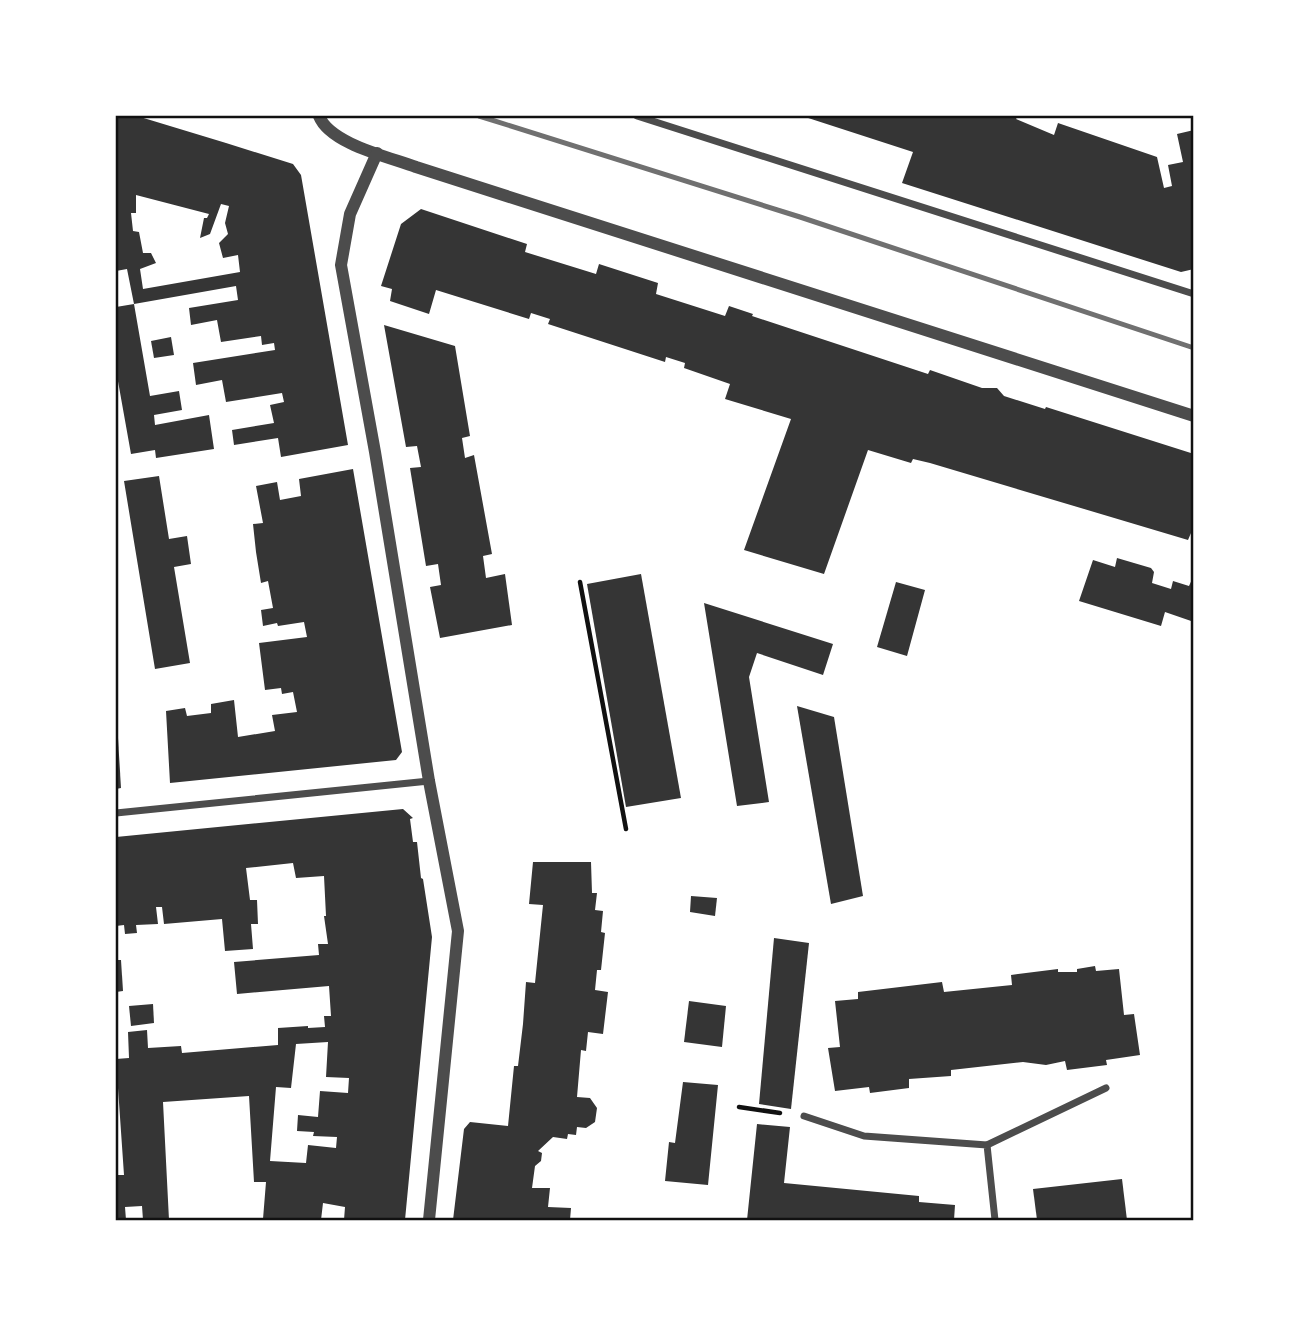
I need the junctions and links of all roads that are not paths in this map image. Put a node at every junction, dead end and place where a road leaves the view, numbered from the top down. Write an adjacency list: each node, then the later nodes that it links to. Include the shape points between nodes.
1 (319, 116): 3 (street, via 344,141)
2 (637, 116): 4 (street)
3 (377, 153): 5 (street); 6 (street, via 350,214 341,265)
4 (1194, 293)
5 (1194, 416)
6 (429, 781): 7 (street); 11 (street, via 458,931)
7 (116, 813)
8 (1106, 1088): 10 (street)
9 (804, 1116): 10 (street, via 864,1136)
10 (987, 1145): 12 (street)
11 (429, 1220)
12 (995, 1220)

